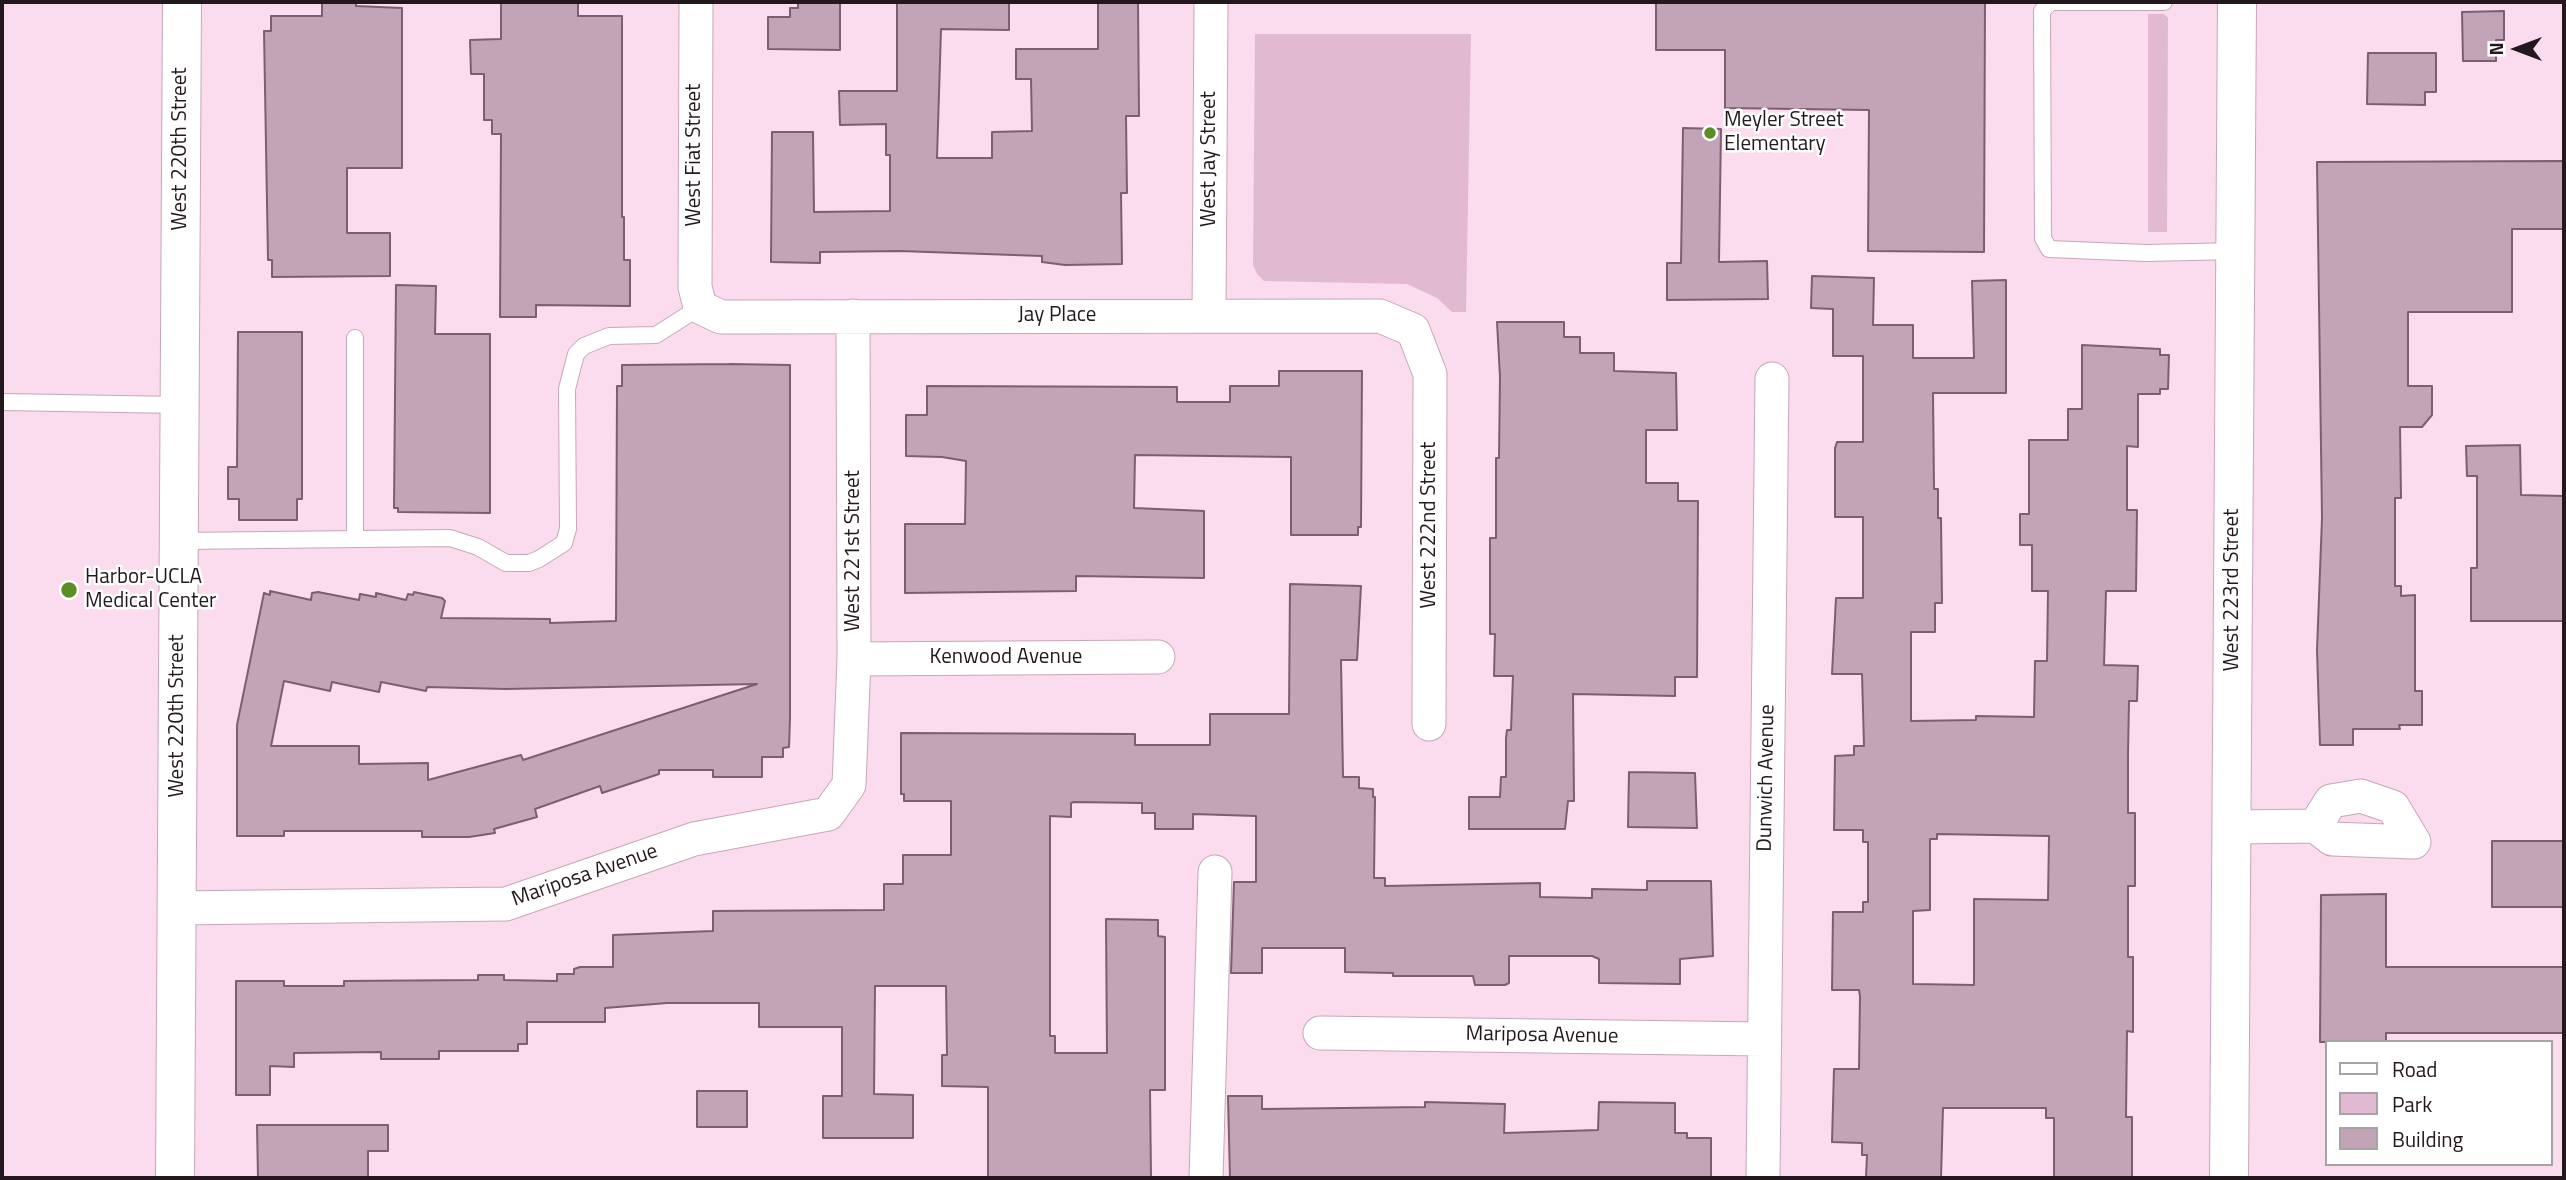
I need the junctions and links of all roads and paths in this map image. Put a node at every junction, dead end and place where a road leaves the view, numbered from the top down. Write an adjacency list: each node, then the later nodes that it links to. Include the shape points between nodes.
1 (181, 2): 14 (street, West 220th Street)
2 (696, 2): 7 (street, West Fiat Street, via 695,287)
3 (1211, 2): 9 (street, West Jay Street)
4 (2164, 2): 6 (lane, via 2050,2 2042,12 2043,238 2049,249)
5 (2237, 2): 6 (street, West 223rd Street)
6 (2235, 251): 22 (street, West 223rd Street)
7 (700, 307): 8 (street, Jay Place, via 721,317); 15 (lane, via 656,335 609,337 576,354 567,389 568,529 564,543 552,552 516,564 450,538)
8 (853, 316): 9 (street, Jay Place); 18 (street, West 221st Street)
9 (1209, 316): 10 (street, Jay Place, via 1380,316)
10 (1413, 330): 19 (street, West 222nd Street, via 1430,374)
11 (355, 338): 15 (lane)
12 (1772, 379): 26 (street, Dunwich Avenue)
13 (2, 402): 14 (lane)
14 (179, 405): 16 (street, West 220th Street)
15 (355, 538): 16 (lane)
16 (179, 541): 24 (street, West 220th Street)
17 (1158, 657): 18 (street, Kenwood Avenue)
18 (854, 659): 20 (street, West 221st Street)
19 (1429, 724)
20 (849, 785): 24 (street, Mariposa Avenue, via 828,814 694,839 506,904)
21 (2315, 826): 22 (street)
22 (2232, 827): 30 (street, West 223rd Street)
23 (1215, 872): 28 (street)
24 (176, 908): 27 (street, West 220th Street)
25 (1320, 1033): 26 (street, Mariposa Avenue)
26 (1764, 1039): 29 (street, Dunwich Avenue)
27 (175, 1178)
28 (1206, 1178)
29 (1763, 1178)
30 (2229, 1178)

